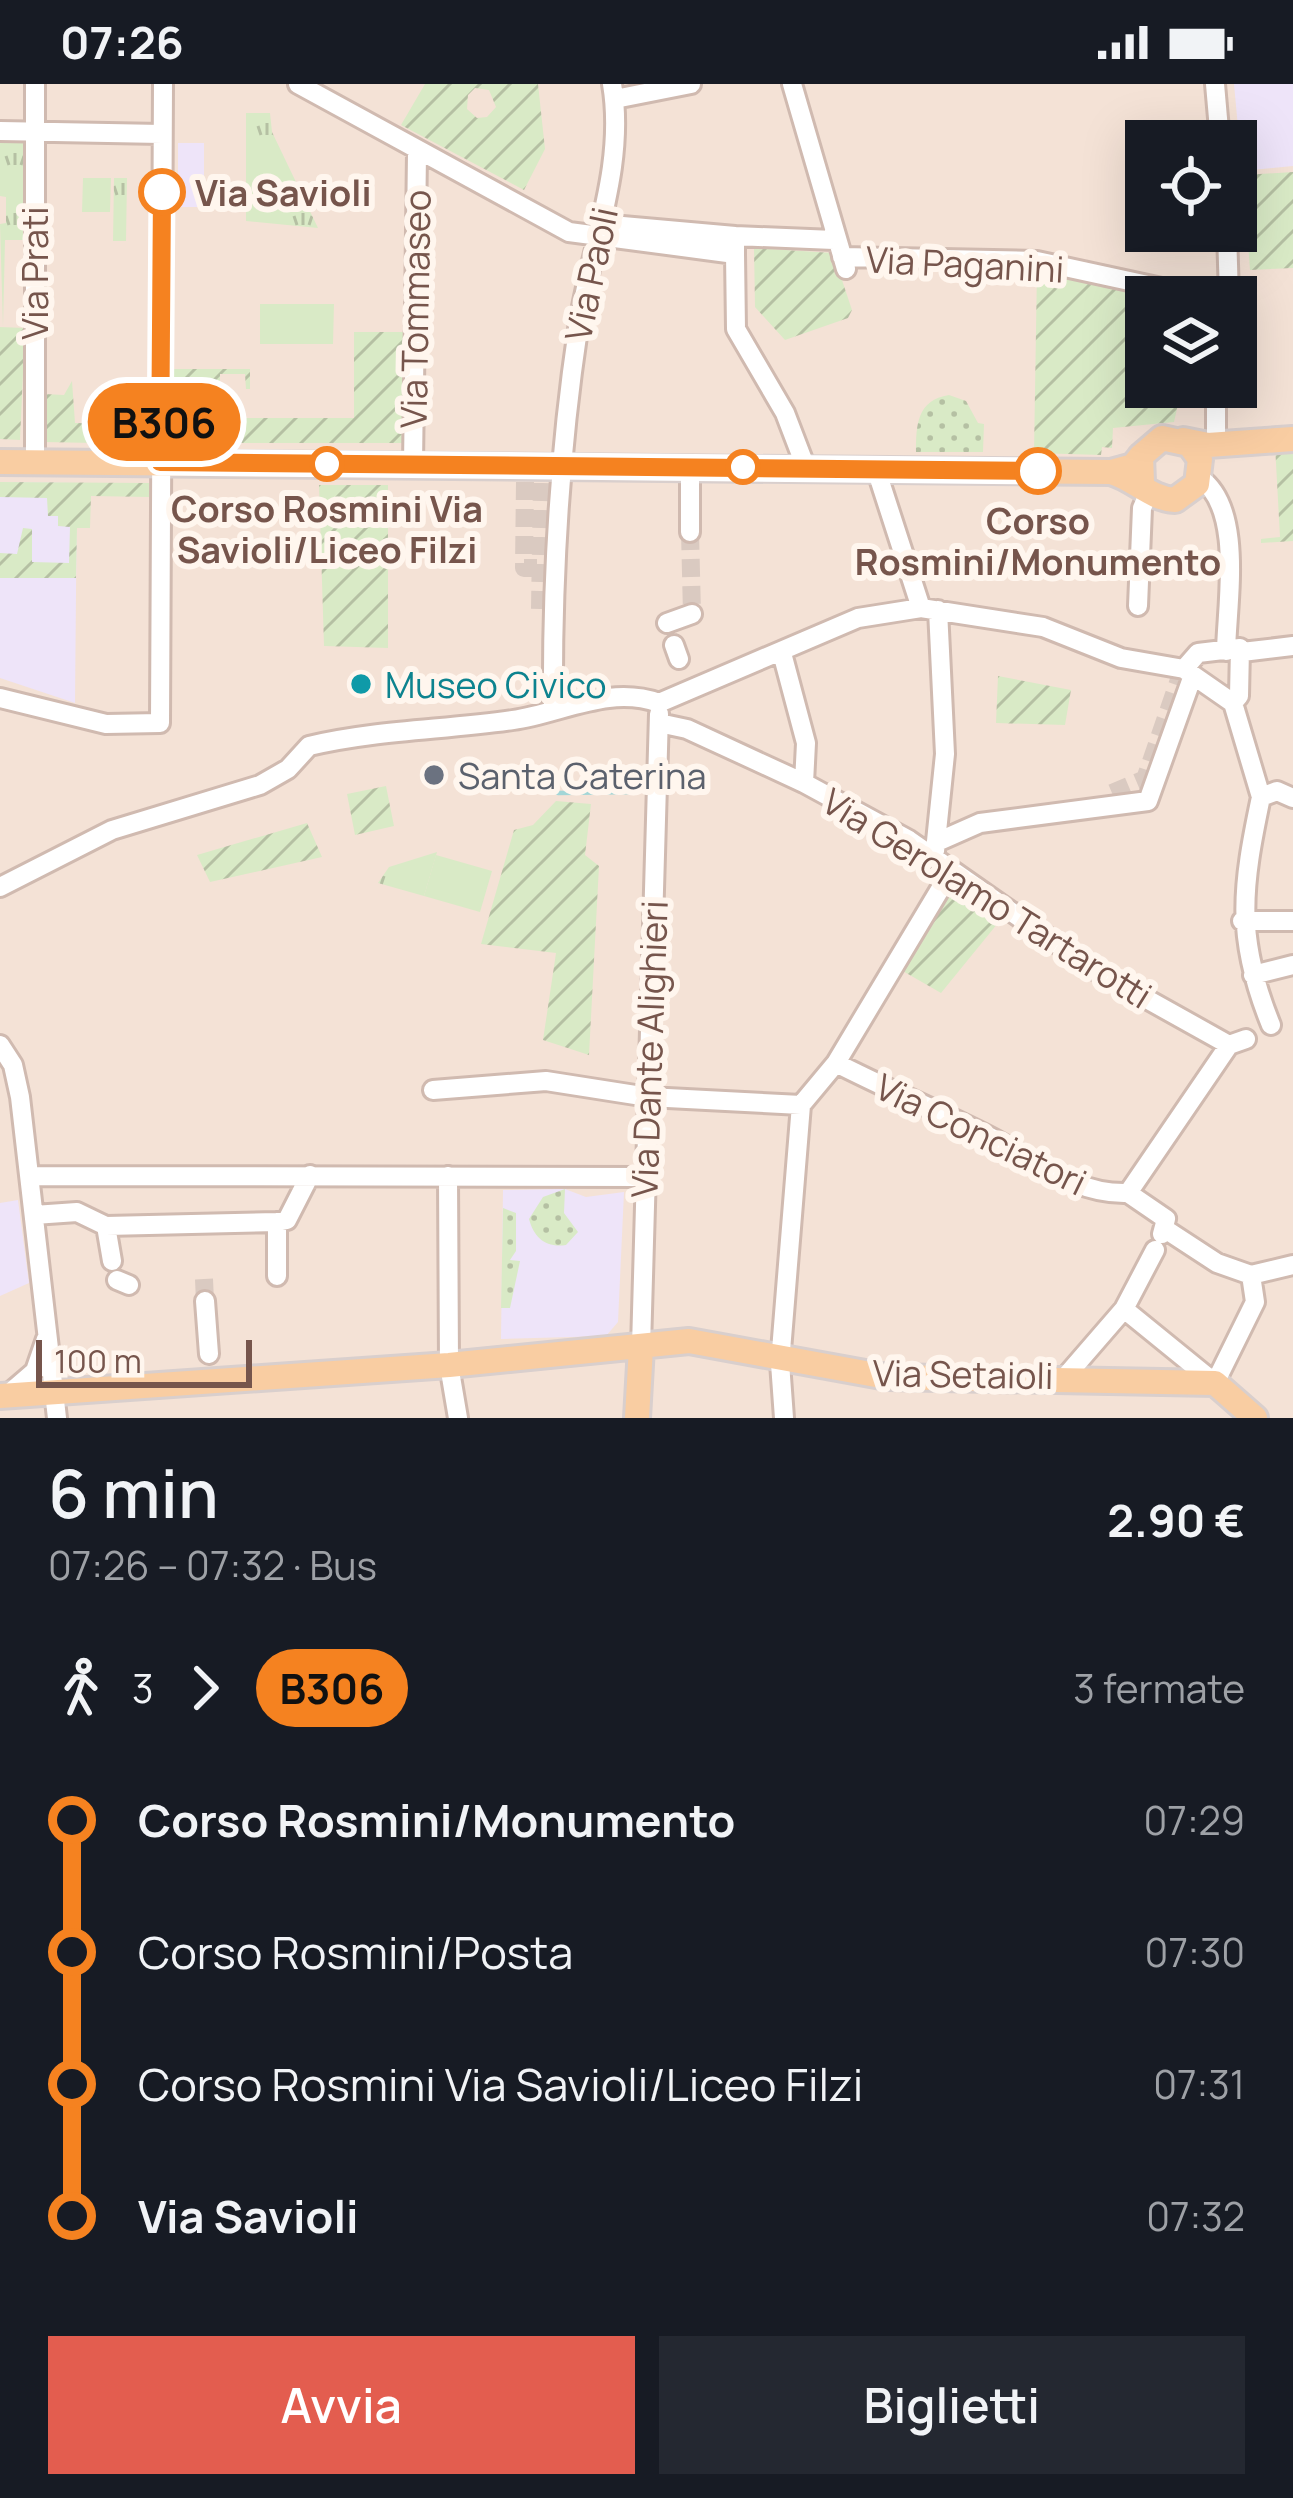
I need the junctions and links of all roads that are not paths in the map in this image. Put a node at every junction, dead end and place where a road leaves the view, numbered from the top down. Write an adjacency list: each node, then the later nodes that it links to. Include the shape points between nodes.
1 (35, 84): 10 (street, Via Prati)
2 (163, 84): 11 (street)
3 (298, 84): 12 (street, Via Paganini)
4 (691, 84): 7 (street)
5 (792, 84): 15 (street)
6 (1215, 84): 8 (street)
7 (613, 92): 13 (street, Via Paoli, via 614,166)
8 (1218, 120)
9 (0, 130): 10 (street)
10 (33, 131): 11 (street); 22 (street, Via Prati)
11 (163, 134): 23 (street)
12 (417, 153): 13 (street, Via Paganini, via 569,232); 24 (street, Via Tommaseo)
13 (598, 231): 14 (street, Via Paganini); 25 (street, Via Paoli)
14 (735, 245): 15 (street, Via Paganini); 27 (street, via 736,329)
15 (841, 256): 16 (street, Via Paganini, via 1037,261)
16 (1125, 280)
17 (1213, 408): 19 (street)
18 (1293, 439): 19 (main road)
19 (1208, 450): 20 (main road, via 1162,438); 30 (main road, via 1192,491 1175,500); 37 (street, via 1226,520)
20 (1141, 456): 29 (main road); 30 (main road)
21 (0, 462): 22 (main road)
22 (35, 462): 23 (main road)
23 (160, 462): 24 (main road); 40 (street, via 160,723 106,724)
24 (413, 465): 25 (main road)
25 (558, 465): 26 (main road); 42 (street, Via Paoli)
26 (691, 466): 27 (main road); 31 (street)
27 (806, 468): 28 (main road)
28 (876, 469): 29 (main road); 33 (street)
29 (1111, 472): 30 (main road)
30 (1145, 487): 32 (street)
31 (691, 532)
32 (1138, 606)
33 (929, 609): 38 (street, via 857,618); 39 (street, via 1043,626); 47 (street, via 945,754)
34 (692, 614): 35 (street)
35 (667, 623)
36 (1293, 646): 37 (street)
37 (1234, 651): 39 (street, via 1198,653); 41 (street)
38 (782, 652): 43 (street, via 689,688); 44 (street, via 806,743)
39 (1188, 674): 41 (street); 47 (street, via 1148,801 980,823)
40 (0, 698)
41 (1234, 703): 45 (street)
42 (553, 707): 43 (street, via 638,695); 49 (street, via 519,720 309,746 260,785 112,830)
43 (659, 713): 44 (street, Via Gerolamo Tartarotti); 58 (street, Via Dante Alighieri)
44 (804, 783): 47 (street, Via Gerolamo Tartarotti)
45 (1262, 797): 46 (street, via 1276,791); 50 (street)
46 (1293, 798)
47 (935, 849): 48 (street, Via Gerolamo Tartarotti)
48 (952, 871): 56 (street); 65 (street, Via Gerolamo Tartarotti, via 1093,969 1233,1045)
49 (0, 887)
50 (1241, 921): 51 (street); 53 (street)
51 (1293, 921)
52 (1293, 965): 53 (street)
53 (1252, 975): 54 (street)
54 (1271, 1024)
55 (0, 1045): 62 (street, via 18,1080)
56 (836, 1063): 59 (street); 65 (street, Via Conciatori, via 1058,1178)
57 (433, 1090): 58 (street, via 546,1081)
58 (648, 1097): 59 (street); 64 (street, Via Dante Alighieri)
59 (801, 1106): 79 (street)
60 (62, 1174): 61 (street); 62 (street); 66 (street)
61 (310, 1175): 63 (street); 68 (street, via 287,1220)
62 (30, 1176): 67 (street)
63 (448, 1176): 64 (street); 80 (street)
64 (646, 1177): 78 (street, Via Dante Alighieri)
65 (1128, 1193): 70 (street, via 1166,1219)
66 (77, 1213): 67 (street); 69 (street)
67 (34, 1215): 77 (street)
68 (277, 1222): 69 (street); 74 (street)
69 (106, 1226): 72 (street)
70 (1161, 1238): 73 (street); 76 (street)
71 (1293, 1265): 73 (street)
72 (120, 1275)
73 (1251, 1275): 83 (street, via 1255,1302)
74 (278, 1276)
75 (205, 1301): 81 (street)
76 (1124, 1309): 82 (street); 83 (street)
77 (48, 1328): 84 (street, via 35,1371); 85 (street)
78 (640, 1347): 79 (main road, Via Setaioli, via 689,1341); 80 (main road, Via Setaioli); 87 (main road, Via Dante Alighieri)
79 (781, 1356): 82 (main road, Via Setaioli, via 887,1377); 88 (street)
80 (449, 1365): 81 (main road, Via Setaioli); 86 (street)
81 (209, 1369): 85 (main road, Via Setaioli)
82 (1066, 1376): 83 (main road, Via Setaioli)
83 (1216, 1383): 89 (main road)
84 (3, 1396): 85 (main road, Via Setaioli)
85 (56, 1405)
86 (458, 1418)
87 (638, 1418)
88 (784, 1418)
89 (1255, 1418)

